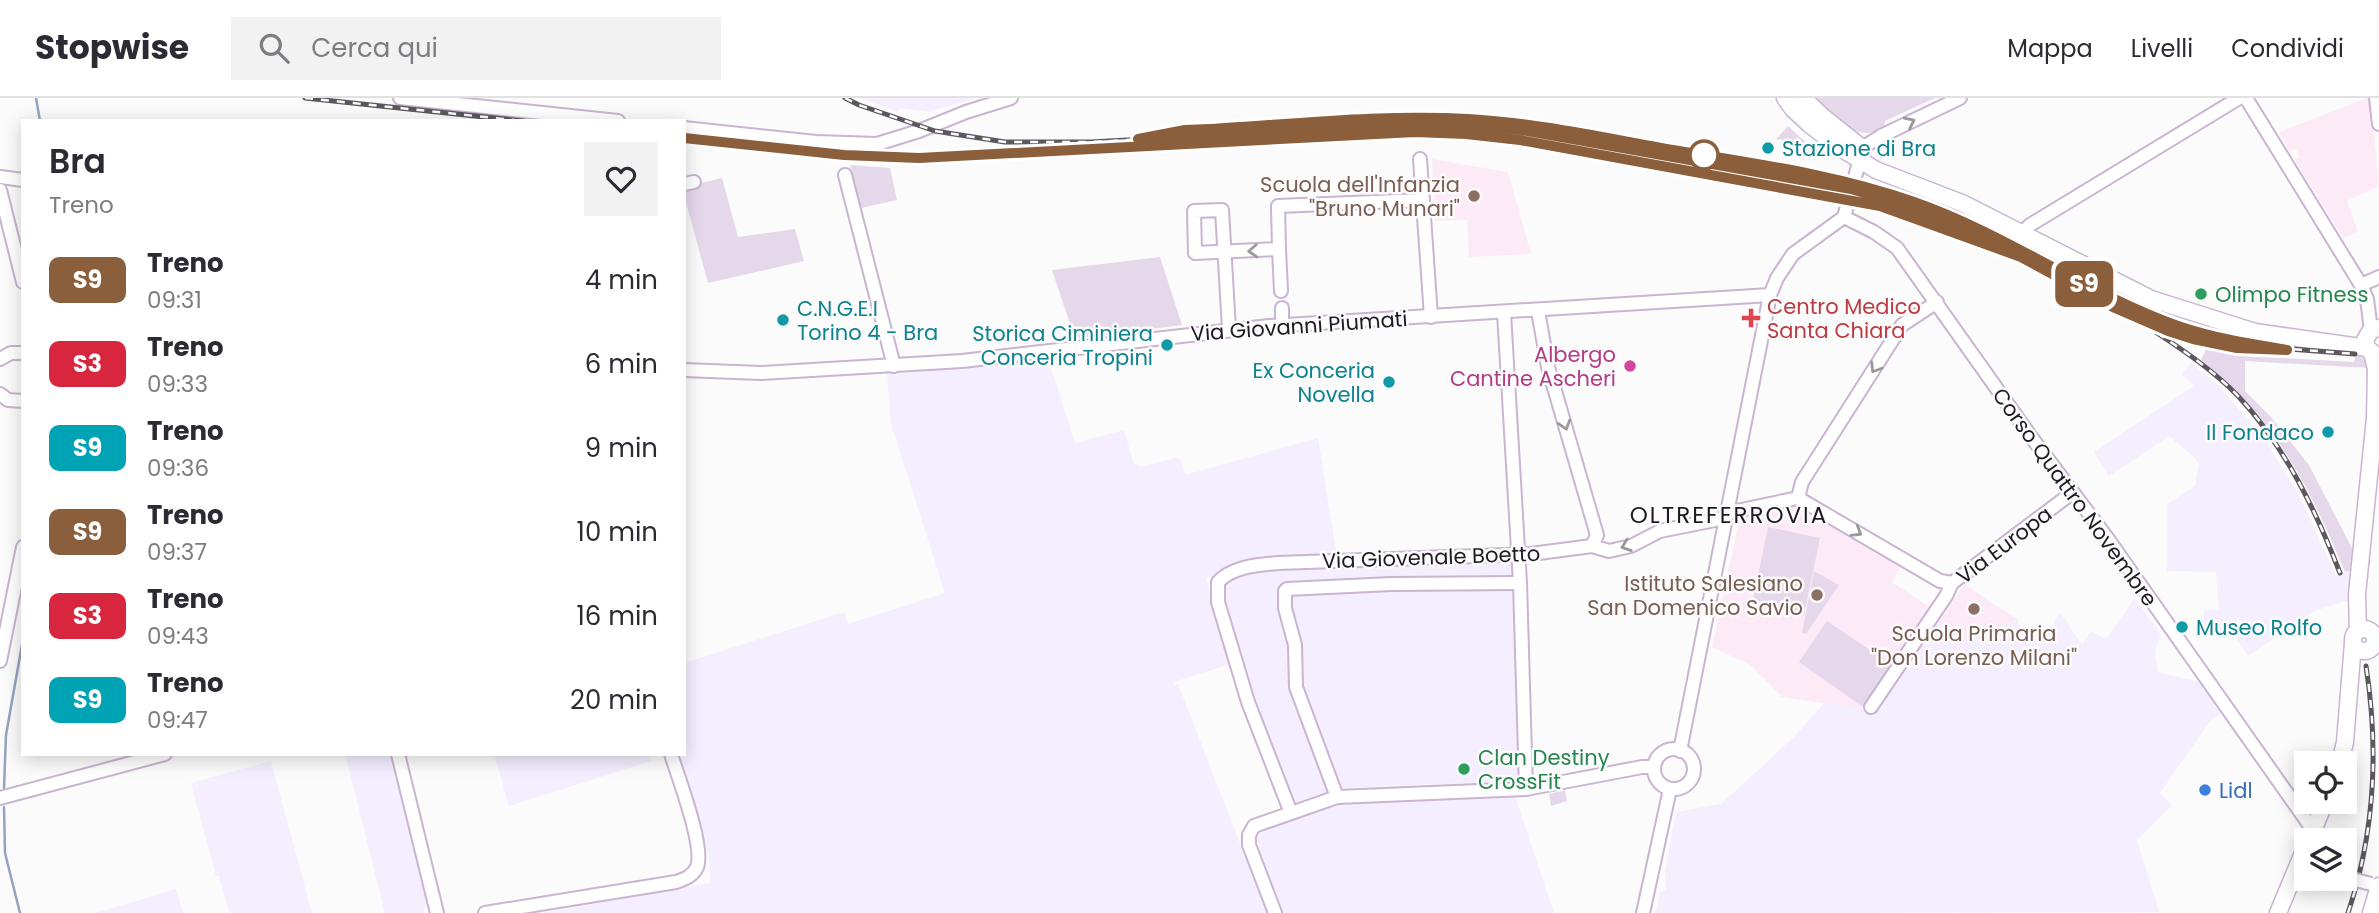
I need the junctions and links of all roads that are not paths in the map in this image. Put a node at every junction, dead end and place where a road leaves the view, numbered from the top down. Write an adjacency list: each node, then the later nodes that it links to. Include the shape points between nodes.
1 (400, 98): 9 (street)
2 (1012, 98): 11 (street, via 877,144)
3 (1785, 98): 12 (main road)
4 (1803, 98): 13 (main road)
5 (1960, 98): 13 (street, one-way to 5, via 1881,136)
6 (2239, 98): 22 (street)
7 (2246, 98): 26 (street)
8 (2376, 98): 10 (street)
9 (599, 119)
10 (2379, 124)
11 (686, 128)
12 (1842, 149): 13 (main road); 18 (street)
13 (1861, 154): 18 (street); 22 (main road, via 1875,170 1943,195)
14 (1420, 159): 20 (street)
15 (845, 175): 40 (street)
16 (0, 177): 17 (street)
17 (21, 180)
18 (1852, 184): 21 (street)
19 (0, 190): 24 (street)
20 (1423, 200): 23 (street, via 1278,206); 34 (street)
21 (1844, 217): 28 (street, via 1793,254); 30 (street, Corso Quattro Novembre, via 1890,241)
22 (2021, 234): 37 (main road, via 2151,299 2227,323)
23 (1279, 249): 27 (street); 36 (street, one-way to 36, via 1225,252)
24 (21, 274)
25 (2379, 277): 26 (street)
26 (2361, 285): 29 (street); 37 (street)
27 (1281, 290)
28 (1770, 295): 32 (street, Via Giovanni Piumati); 49 (street)
29 (2379, 300)
30 (1937, 302): 47 (street, Corso Quattro Novembre); 48 (street, one-way to 48, via 1902,325 1802,482)
31 (1282, 308): 35 (street)
32 (1538, 311): 33 (street, Via Giovanni Piumati); 50 (street, one-way to 50, via 1548,367 1597,535)
33 (1504, 313): 34 (street, Via Giovanni Piumati); 51 (street)
34 (1431, 317): 35 (street, Via Giovanni Piumati)
35 (1282, 325): 36 (street, Via Giovanni Piumati)
36 (1229, 329): 40 (street, Via Giovanni Piumati)
37 (2372, 341): 45 (main road)
38 (21, 353): 39 (street)
39 (0, 359)
40 (894, 366): 41 (street, Via Giovanni Piumati, via 761,373)
41 (686, 368)
42 (0, 394): 44 (street)
43 (2379, 395): 45 (main road)
44 (21, 401)
45 (2375, 418): 46 (main road)
46 (2375, 471): 55 (main road, via 2360,578)
47 (2072, 493): 54 (street, Via Europa); 69 (street, Corso Quattro Novembre)
48 (1798, 498): 49 (street, Via Giovenale Boetto); 54 (street, one-way to 54, via 1940,581)
49 (1722, 517): 50 (street, Via Giovenale Boetto, one-way to 50, via 1660,531 1609,551); 58 (street)
50 (1592, 546): 51 (street, Via Giovenale Boetto)
51 (1525, 554): 53 (street); 68 (street, Via Giovenale Boetto, via 1278,563 1229,573 1218,582 1217,593 1248,702)
52 (21, 557): 56 (street)
53 (1520, 583): 64 (street); 66 (street, via 1285,591 1295,645 1296,687)
54 (1952, 583): 57 (street, Via Europa)
55 (2366, 644): 59 (main road, via 2351,675)
56 (0, 661)
57 (1871, 707)
58 (1680, 751): 63 (street, via 1665,751); 65 (street, via 1692,761 1693,773 1682,787)
59 (2343, 751)
60 (158, 756): 67 (street)
61 (399, 756): 74 (street)
62 (672, 756): 73 (street, via 699,851 696,870 676,882)
63 (1654, 766): 64 (street); 65 (street, via 1659,783)
64 (1526, 789): 66 (street)
65 (1670, 789): 77 (street)
66 (1337, 797): 68 (street)
67 (0, 798)
68 (1291, 813): 76 (street, via 1254,826 1249,835)
69 (2305, 828)
70 (2294, 878): 78 (main road)
71 (2357, 880): 72 (street, bridge)
72 (2376, 885): 79 (main road)
73 (524, 910): 75 (street)
74 (438, 913)
75 (485, 913)
76 (1275, 913)
77 (1643, 913)
78 (2278, 913)
79 (2371, 913)

